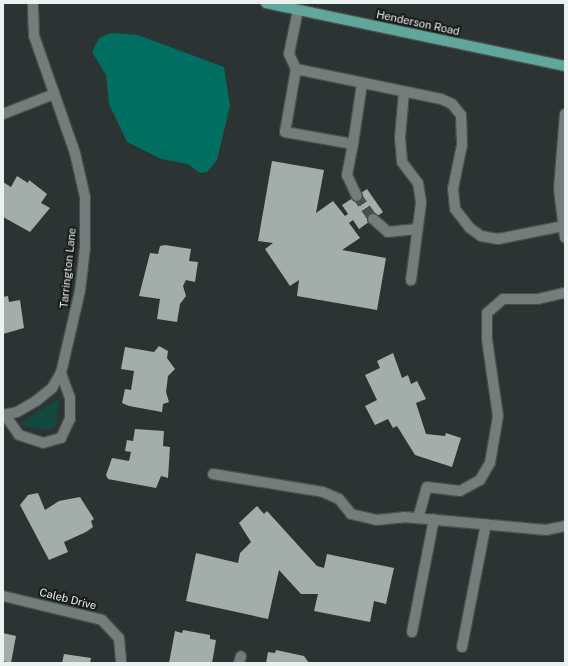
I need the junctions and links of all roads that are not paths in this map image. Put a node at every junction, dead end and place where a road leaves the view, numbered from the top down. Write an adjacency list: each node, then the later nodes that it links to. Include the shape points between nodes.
1 (33, 3): 8 (street, Tarrington Lane, via 34,36)
2 (266, 3): 3 (main road, Henderson Road)
3 (298, 10): 4 (main road, Henderson Road); 5 (street, via 290,54)
4 (565, 66)
5 (296, 70): 6 (street); 11 (street, via 285,132)
6 (362, 84): 7 (street); 11 (street)
7 (404, 92): 14 (street, via 441,99 452,104 461,115 462,145 453,189 455,209 470,228 482,236 498,239); 15 (street, via 400,138 402,162 418,183)
8 (54, 94): 9 (street); 19 (street, Tarrington Lane, via 75,152 85,197 80,291)
9 (3, 114)
10 (565, 114): 14 (street, via 559,189)
11 (353, 144): 12 (street, via 347,175)
12 (357, 196)
13 (373, 219): 15 (street, via 388,232)
14 (563, 226): 16 (street)
15 (418, 229): 17 (street)
16 (565, 238)
17 (411, 280)
18 (565, 293): 22 (street, via 538,299 503,299 487,313 487,340 498,416 490,464 480,480 460,491 427,487)
19 (61, 373): 20 (street, Tarrington Lane, via 52,388 36,401); 20 (street, via 70,398 70,419 62,438 43,443 19,435)
20 (4, 415)
21 (213, 474): 22 (street, via 323,492 339,499 352,514 377,520)
22 (418, 518): 23 (street)
23 (434, 519): 24 (street); 27 (street)
24 (486, 524): 25 (street, via 546,530); 28 (street)
25 (565, 526)
26 (3, 596): 29 (street, Caleb Drive, via 102,620 119,638)
27 (412, 632)
28 (462, 647)
29 (121, 663)

